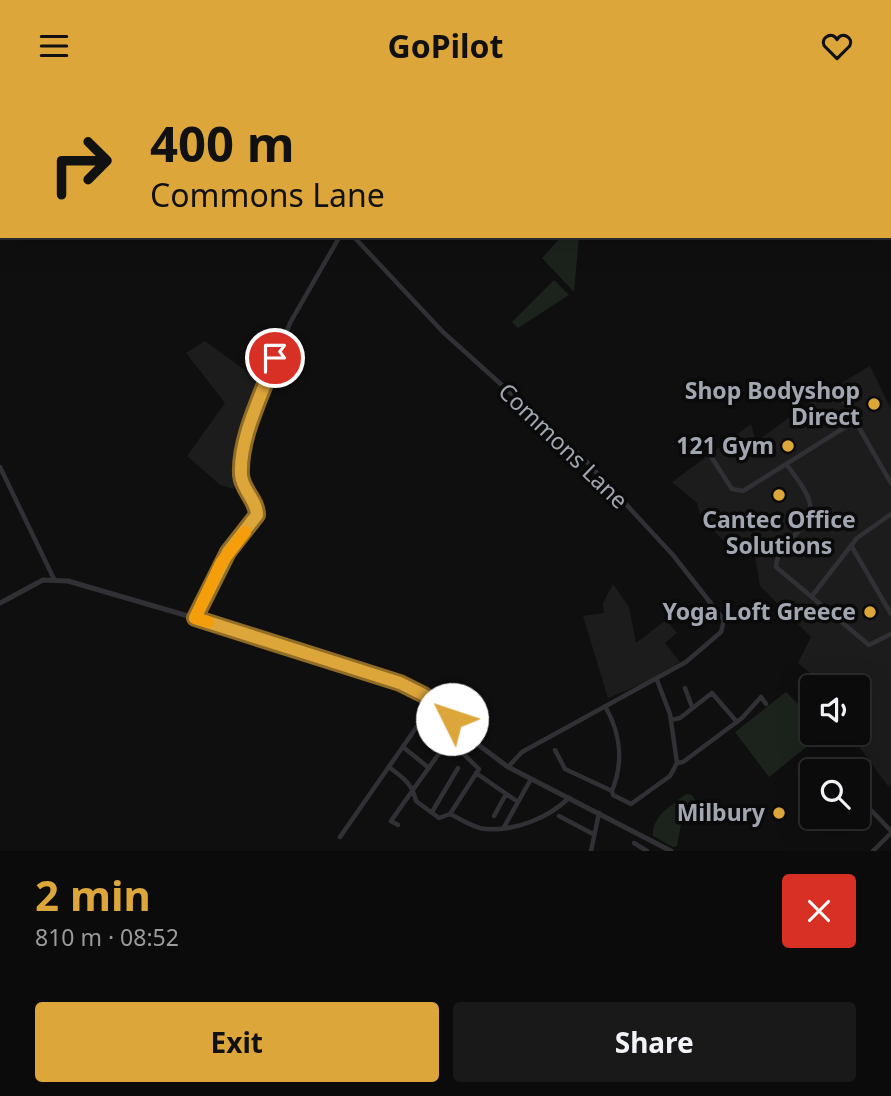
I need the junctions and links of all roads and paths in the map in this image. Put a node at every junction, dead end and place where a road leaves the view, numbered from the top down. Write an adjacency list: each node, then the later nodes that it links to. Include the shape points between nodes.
1 (339, 238): 15 (street, via 290,323 246,441 241,473 256,507 255,521 228,552)
2 (356, 238): 17 (street, Commons Lane, via 443,332 584,459 722,614 721,632)
3 (839, 393): 4 (street)
4 (855, 421): 6 (street); 8 (street)
5 (710, 455): 6 (street, via 737,491)
6 (787, 465): 12 (street, via 810,509 807,520 780,550 776,567)
7 (0, 467): 11 (street)
8 (891, 483)
9 (891, 514): 10 (street, via 857,538)
10 (852, 547): 12 (street); 14 (street)
11 (54, 579): 13 (street, via 36,582); 15 (street)
12 (812, 596): 16 (street, via 869,645)
13 (0, 603)
14 (891, 614)
15 (195, 618): 19 (street, via 400,683)
16 (891, 634)
17 (657, 680): 21 (street, Commons Lane); 23 (street)
18 (685, 688): 22 (street)
19 (434, 702): 25 (street); 29 (street)
20 (766, 703): 24 (street, via 761,697)
21 (605, 706): 29 (street, Commons Lane, via 522,752); 35 (street, via 614,722 620,762)
22 (692, 708): 23 (street); 24 (street, via 712,693)
23 (671, 720): 27 (street)
24 (737, 722): 27 (street)
25 (403, 747): 28 (street); 30 (street)
26 (555, 750): 35 (street, via 565,769)
27 (677, 763): 35 (street, via 670,776 637,802 626,803)
28 (389, 767): 34 (street); 49 (street)
29 (508, 767): 33 (street)
30 (429, 768): 32 (street, via 449,740 479,769); 34 (street)
31 (458, 768): 40 (street)
32 (476, 773): 36 (street); 42 (street)
33 (531, 779): 37 (street); 38 (street)
34 (413, 790): 40 (street, via 416,801); 45 (street, via 391,821)
35 (611, 791)
36 (506, 794): 38 (street); 43 (street)
37 (569, 798): 41 (street); 46 (street, via 536,820)
38 (518, 802): 46 (street)
39 (872, 811): 47 (street)
40 (432, 813): 42 (street, via 439,818)
41 (599, 813): 48 (street); 51 (street)
42 (450, 814): 46 (street, via 485,830)
43 (494, 816)
44 (559, 816): 48 (street)
45 (398, 825)
46 (504, 827)
47 (891, 832): 55 (street)
48 (593, 834): 52 (street)
49 (340, 837)
50 (634, 843): 53 (street)
51 (662, 849): 54 (street)
52 (591, 851)
53 (647, 851)
54 (671, 851)
55 (873, 851)

